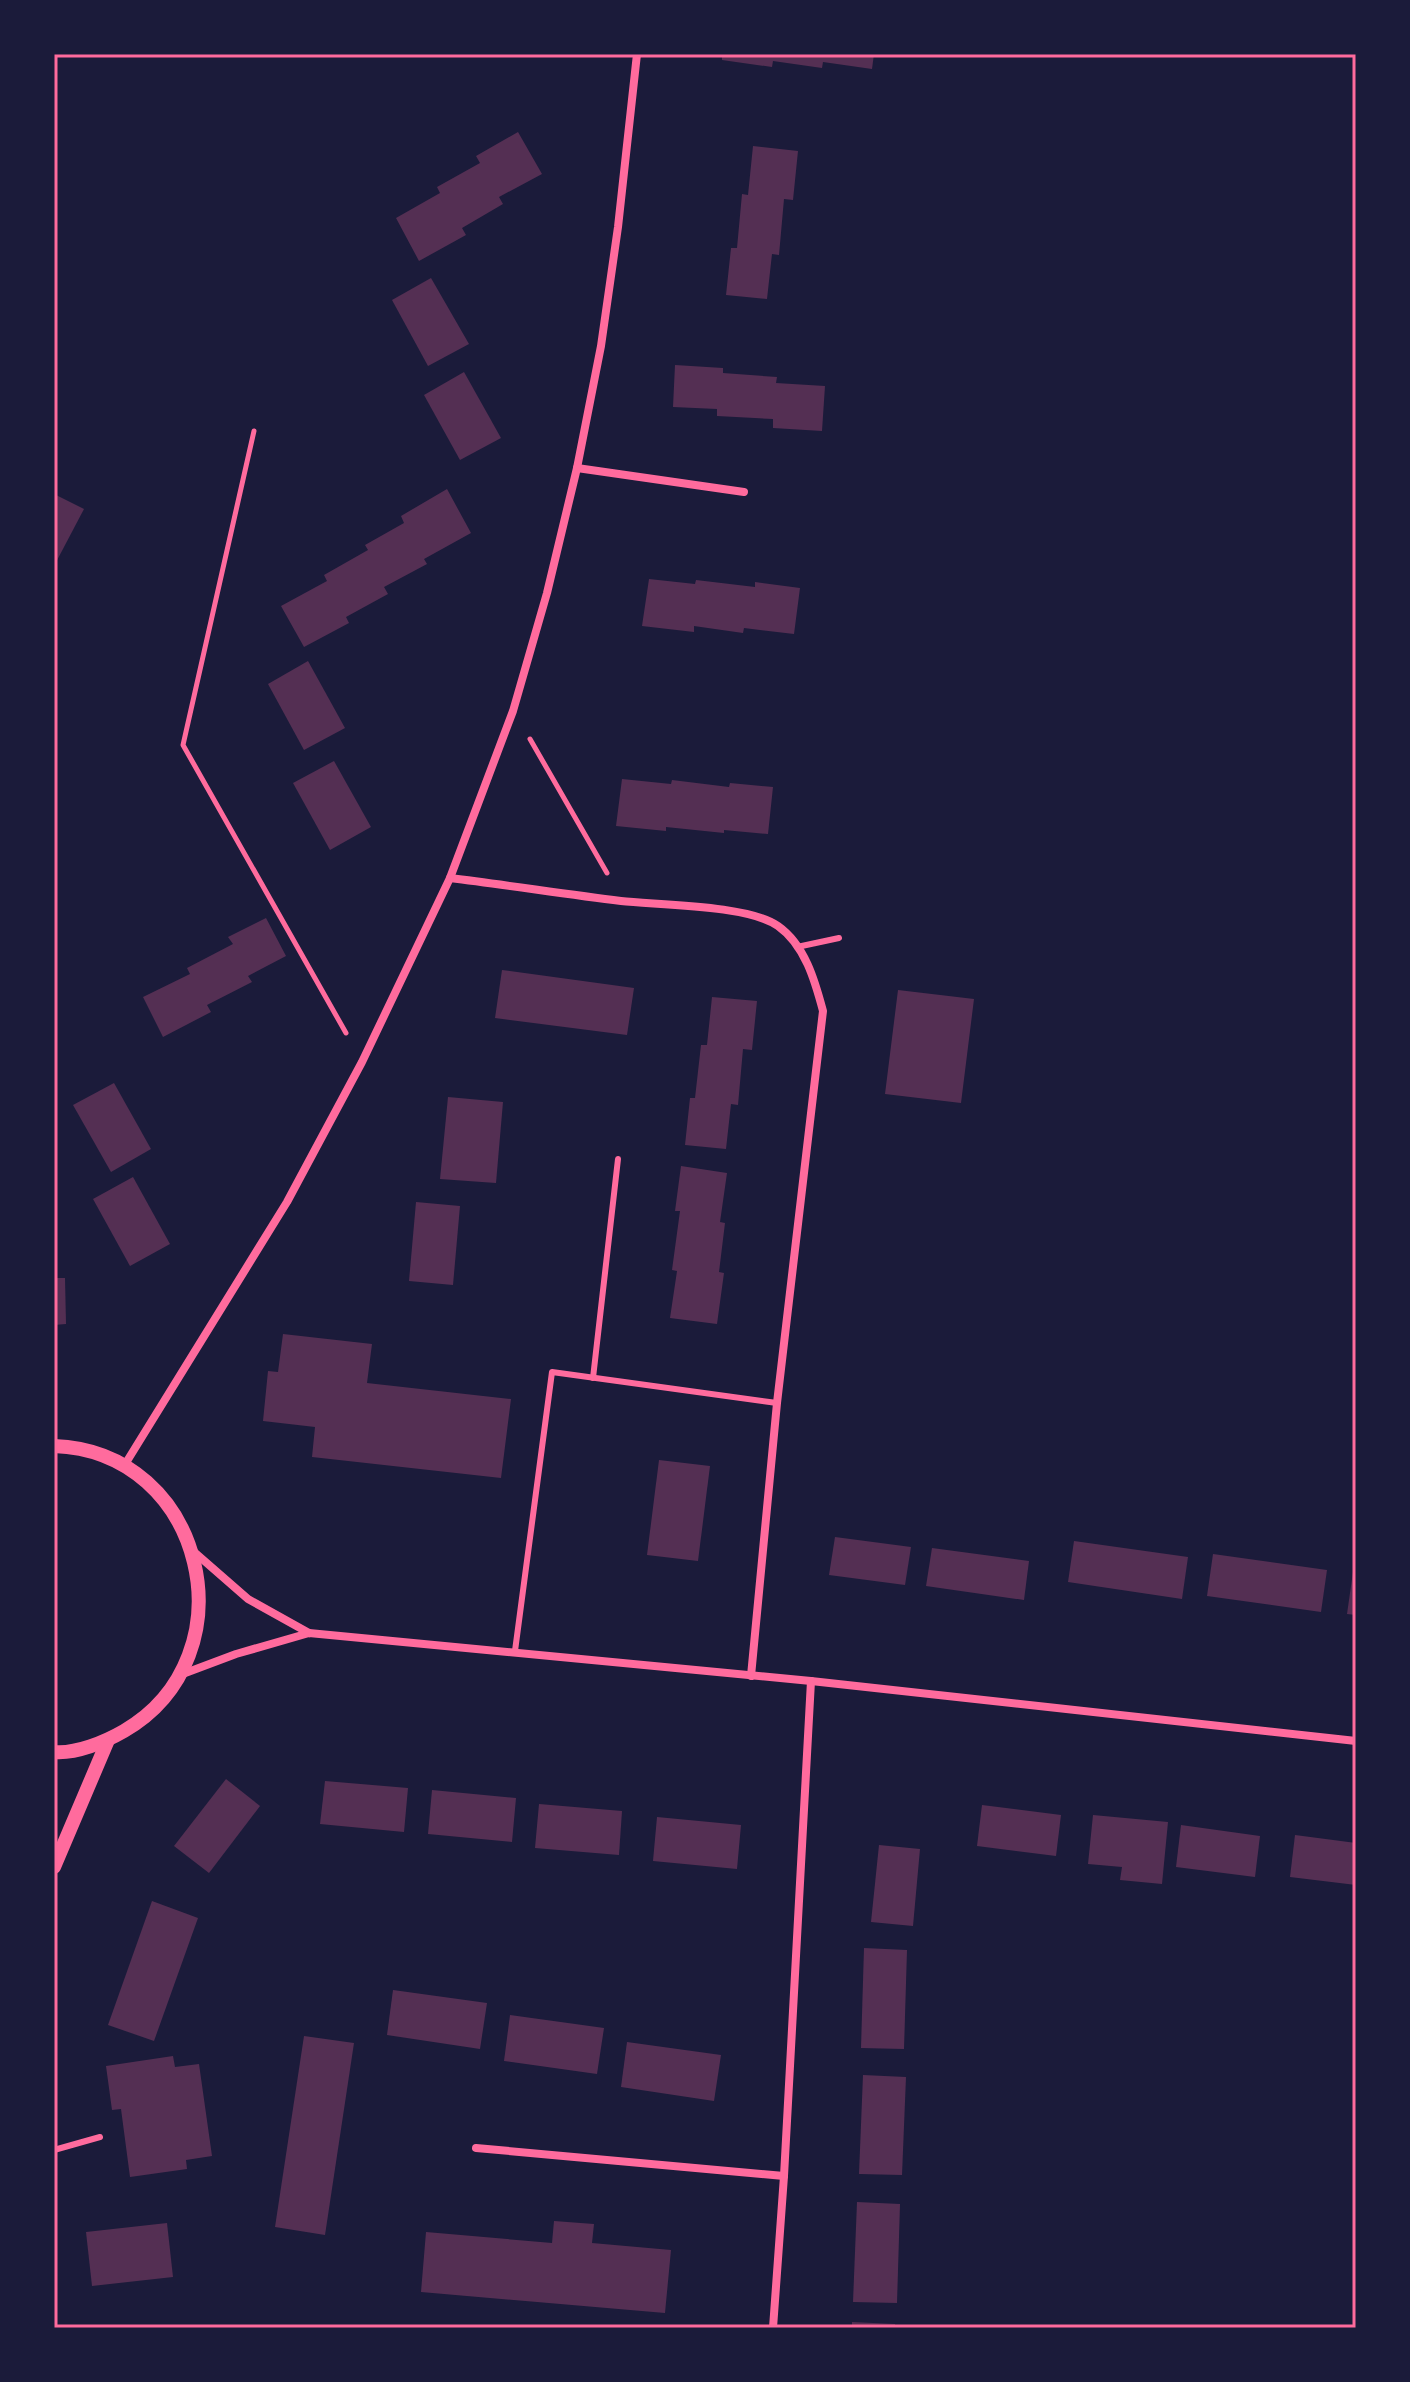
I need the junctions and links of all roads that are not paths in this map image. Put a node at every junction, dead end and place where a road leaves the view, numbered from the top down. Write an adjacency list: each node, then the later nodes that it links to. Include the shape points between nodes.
1 (637, 54): 2 (street, via 604,331)
2 (577, 468): 3 (street); 4 (street, via 513,711)
3 (744, 492)
4 (450, 878): 6 (street, via 753,914 778,926); 11 (street, via 362,1062 287,1202)
5 (839, 938): 6 (lane)
6 (797, 947): 9 (street, via 814,978 823,1011)
7 (618, 1159): 8 (lane)
8 (593, 1378): 9 (lane); 14 (lane, via 552,1372)
9 (777, 1403): 16 (street)
10 (54, 1446): 11 (street, via 88,1451)
11 (124, 1466): 12 (street, via 169,1507)
12 (192, 1549): 13 (street, via 248,1599); 15 (street, via 199,1614)
13 (309, 1633): 14 (street); 15 (street)
14 (515, 1651): 16 (street)
15 (180, 1675): 18 (street, via 137,1724)
16 (751, 1676): 17 (street)
17 (811, 1681): 19 (street); 25 (street)
18 (108, 1740): 20 (street); 21 (street)
19 (1356, 1741)
20 (54, 1752)
21 (54, 1867)
22 (100, 2137): 24 (lane)
23 (476, 2148): 25 (street)
24 (54, 2150)
25 (784, 2176): 26 (street)
26 (773, 2328)

